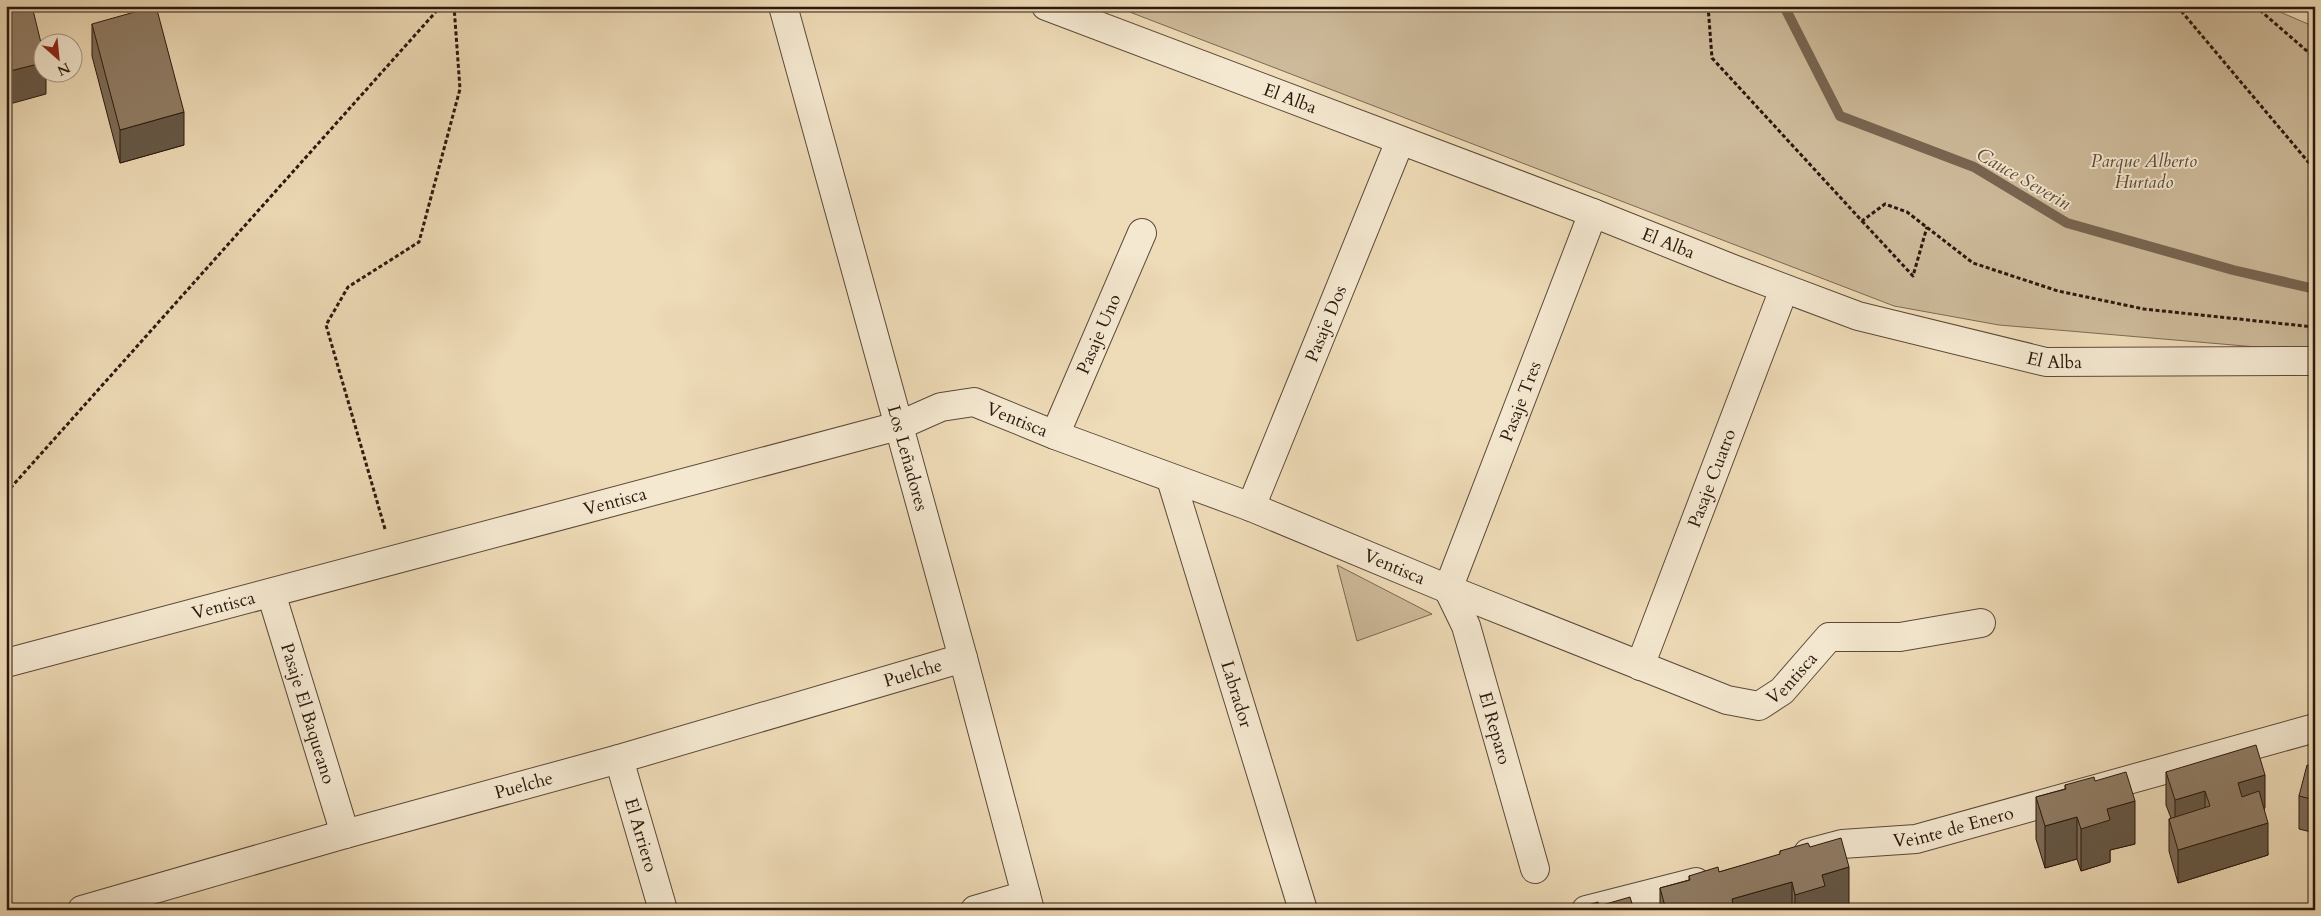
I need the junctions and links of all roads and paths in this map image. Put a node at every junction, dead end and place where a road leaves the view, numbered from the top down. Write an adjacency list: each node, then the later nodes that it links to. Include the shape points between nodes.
1 (441, 6): 21 (path)
2 (454, 6): 23 (path, via 460,89 418,242 348,287 326,325)
3 (783, 6): 18 (street, Los Leñadores)
4 (1046, 6): 9 (street, El Alba)
5 (1708, 6): 12 (path, via 1712,58)
6 (2177, 6): 10 (path)
7 (2256, 6): 8 (path)
8 (2315, 58)
9 (1400, 141): 11 (street, El Alba); 22 (street, Pasaje Dos)
10 (2315, 170)
11 (1593, 213): 15 (street, El Alba); 24 (street, Pasaje Tres)
12 (1862, 221): 13 (path, via 1885,204 1907,212); 13 (path, via 1914,276)
13 (1927, 227): 16 (path, via 1973,263 2058,292 2144,309)
14 (1142, 234): 19 (street, Pasaje Uno)
15 (1784, 289): 17 (street, El Alba, via 1858,316 2046,362); 29 (street, Pasaje Cuatro)
16 (2315, 327)
17 (2315, 361)
18 (898, 426): 19 (street, Ventisca, via 941,407 974,402); 23 (street, Ventisca); 27 (street, Los Leñadores)
19 (1055, 435): 20 (street, Ventisca)
20 (1171, 479): 22 (street, Ventisca); 40 (street, Labrador)
21 (6, 493)
22 (1251, 507): 24 (street, Ventisca)
23 (394, 560): 25 (street, Ventisca)
24 (1448, 589): 29 (street, Ventisca); 34 (street, El Reparo, via 1466,626)
25 (271, 592): 28 (street, Ventisca); 32 (street, Pasaje El Baqueano)
26 (1981, 622): 29 (street, Ventisca, via 1900,636 1829,637 1782,691 1759,706 1727,700)
27 (963, 658): 31 (street, Puelche); 36 (street, Los Leñadores)
28 (6, 663)
29 (1640, 666)
30 (2315, 728): 33 (street, Veinte de Enero, via 1916,838 1842,844)
31 (620, 759): 32 (street, Puelche); 38 (street, El Arriero)
32 (345, 834): 37 (street, Puelche)
33 (1785, 859)
34 (1535, 869)
35 (1719, 876): 41 (street)
36 (1028, 902): 39 (street)
37 (82, 910)
38 (663, 910)
39 (975, 910)
40 (1303, 910)
41 (1586, 910)

